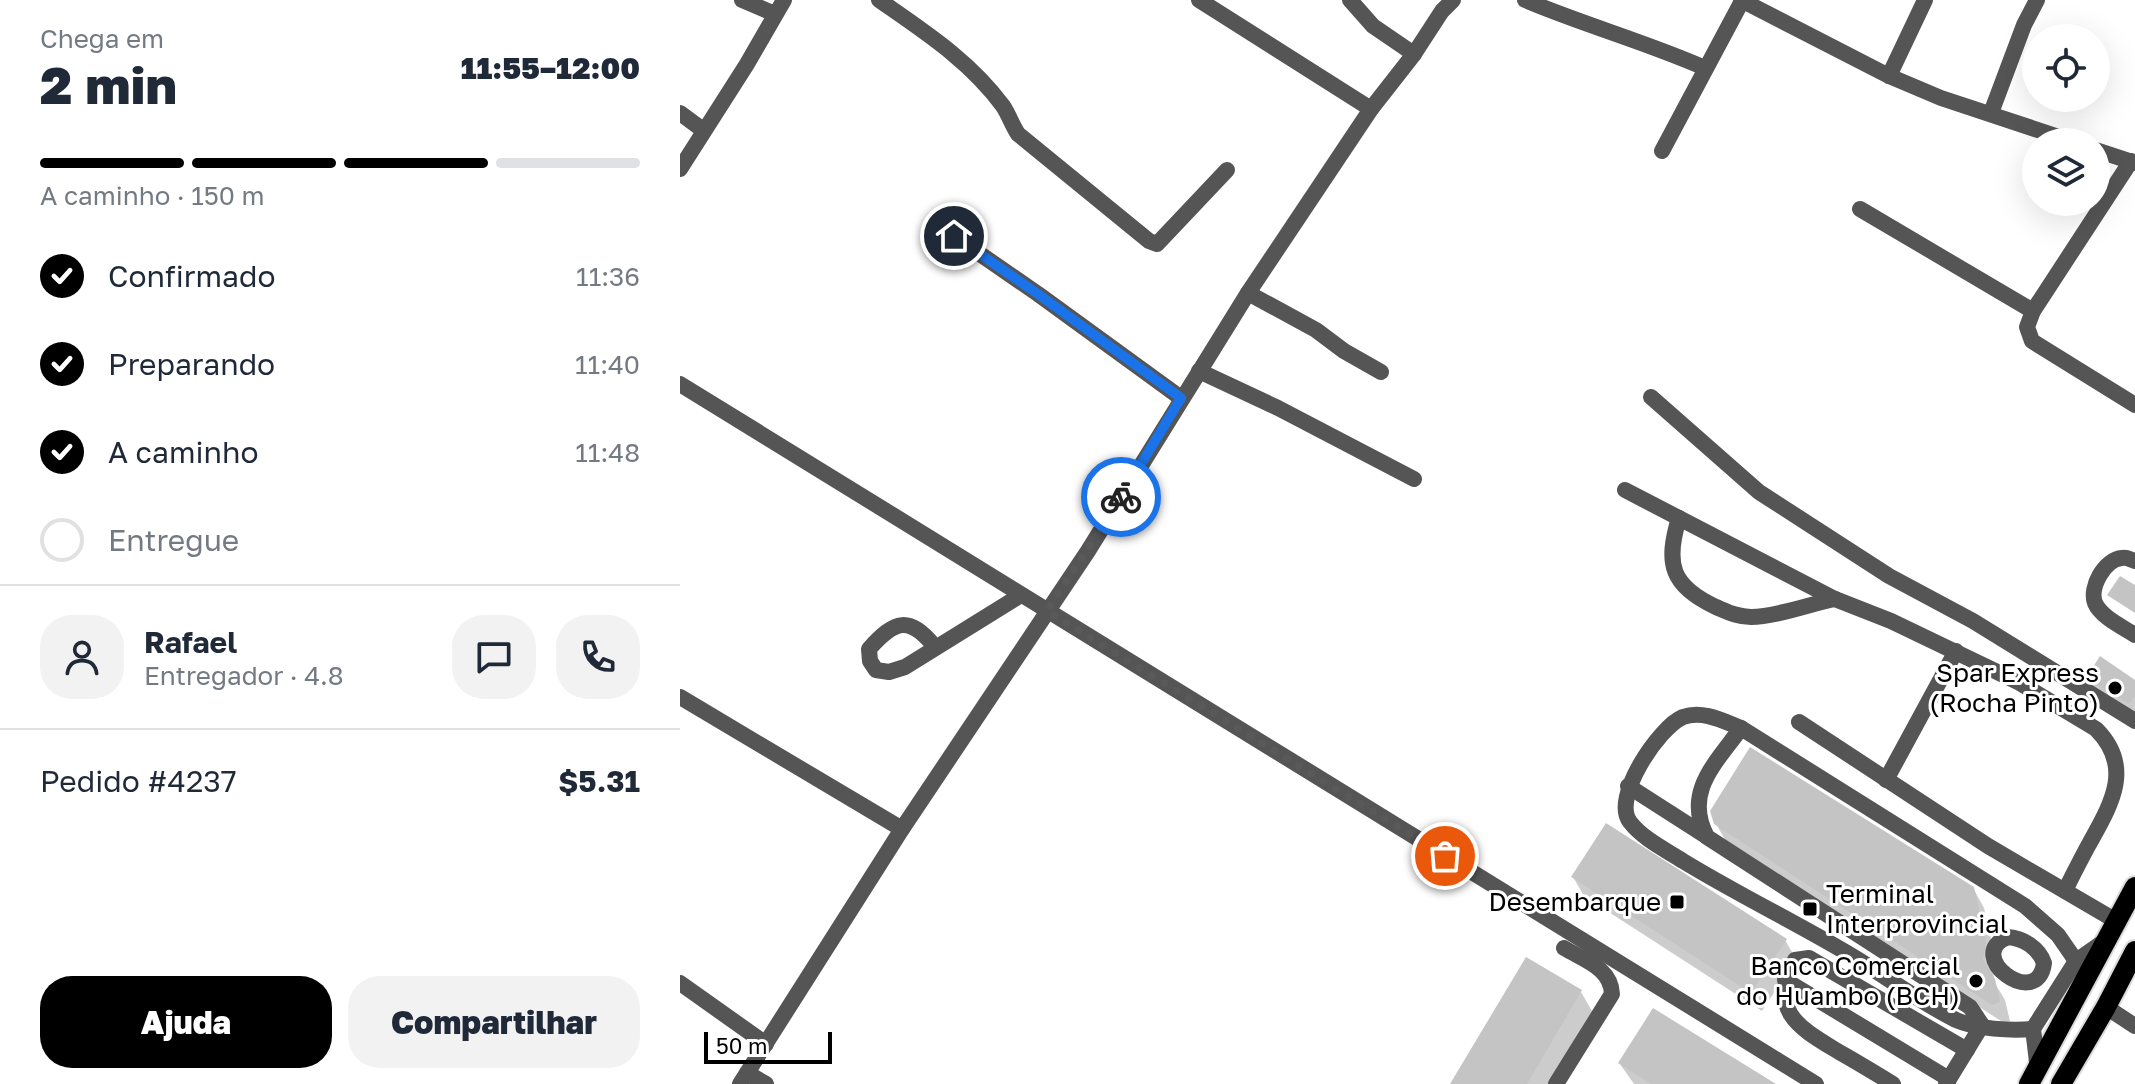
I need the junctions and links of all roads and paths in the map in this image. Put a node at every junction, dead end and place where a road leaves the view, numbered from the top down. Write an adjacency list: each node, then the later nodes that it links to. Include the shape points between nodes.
1 (742, 0): 10 (street)
2 (879, 0): 23 (street, via 945,45 1006,109 1018,134 1149,241 1157,244)
3 (1199, 0): 14 (street)
4 (1350, 0): 11 (street, via 1373,26)
5 (1453, 0): 11 (street)
6 (1525, 0): 12 (street)
7 (1741, 0): 12 (street); 13 (street)
8 (1925, 0): 13 (street)
9 (2037, 0): 16 (street)
10 (780, 7): 18 (street)
11 (1414, 54): 14 (street)
12 (1705, 68): 19 (street)
13 (1889, 76): 16 (street)
14 (1371, 109): 26 (street)
15 (680, 113): 18 (street)
16 (1991, 113): 17 (street)
17 (2034, 128)
18 (703, 130): 22 (street)
19 (1662, 151)
20 (2110, 155): 21 (street)
21 (2133, 162): 27 (street)
22 (680, 169)
23 (1227, 170)
24 (1860, 209): 27 (street)
25 (954, 236): 32 (street)
26 (1248, 293): 28 (street); 29 (street)
27 (2033, 311): 33 (street, via 2027,327 2032,341)
28 (1199, 371): 32 (street); 34 (street)
29 (1381, 372)
30 (680, 384): 38 (street)
31 (1651, 397): 45 (street, via 1759,492 1889,576)
32 (1181, 398): 40 (street)
33 (2135, 405)
34 (1414, 479)
35 (1625, 490): 36 (street)
36 (1679, 518): 39 (street); 39 (street, via 1671,544 1674,567 1694,597 1735,616 1754,617)
37 (2135, 561): 41 (street, via 2112,562 2098,577 2093,593 2105,615)
38 (1021, 595): 40 (street); 42 (street)
39 (1835, 599): 43 (street)
40 (1047, 611): 50 (street); 73 (street)
41 (2135, 635)
42 (935, 647)
43 (1956, 651): 48 (street); 53 (street, via 2083,720 2113,750 2114,797)
44 (680, 697): 50 (street)
45 (2135, 721)
46 (1799, 722): 48 (street)
47 (1741, 728): 49 (street, via 1708,715 1681,718 1661,737); 51 (street, via 1704,779 1697,804); 57 (street, via 2025,906 2058,935)
48 (1886, 780): 53 (street)
49 (1628, 786): 51 (street); 63 (street, via 1625,814 1650,840 1958,1021)
50 (902, 829): 66 (street)
51 (1707, 837): 63 (street, via 1970,1007)
52 (2135, 887): 54 (main road)
53 (2065, 891): 54 (street)
54 (2114, 929): 57 (street); 68 (main road)
55 (1564, 948): 70 (street, via 1607,975 1612,984 1612,994)
56 (2135, 951): 62 (main road)
57 (2076, 961): 61 (street)
58 (2041, 974): 61 (street)
59 (1785, 980): 67 (street, via 1795,960 1809,958); 71 (street); 74 (street, via 1787,1004 1800,1029)
60 (680, 983): 66 (street)
61 (2060, 986): 65 (street)
62 (2106, 1007): 64 (street); 75 (main road)
63 (1982, 1025): 65 (street); 67 (street)
64 (2135, 1026)
65 (2033, 1029): 68 (street)
66 (766, 1044): 69 (street)
67 (1967, 1050): 71 (street)
68 (2033, 1077)
69 (744, 1078): 72 (street)
70 (1565, 1081)
71 (1947, 1081)
72 (766, 1084)
73 (1816, 1084)
74 (1893, 1084)
75 (2061, 1084)

